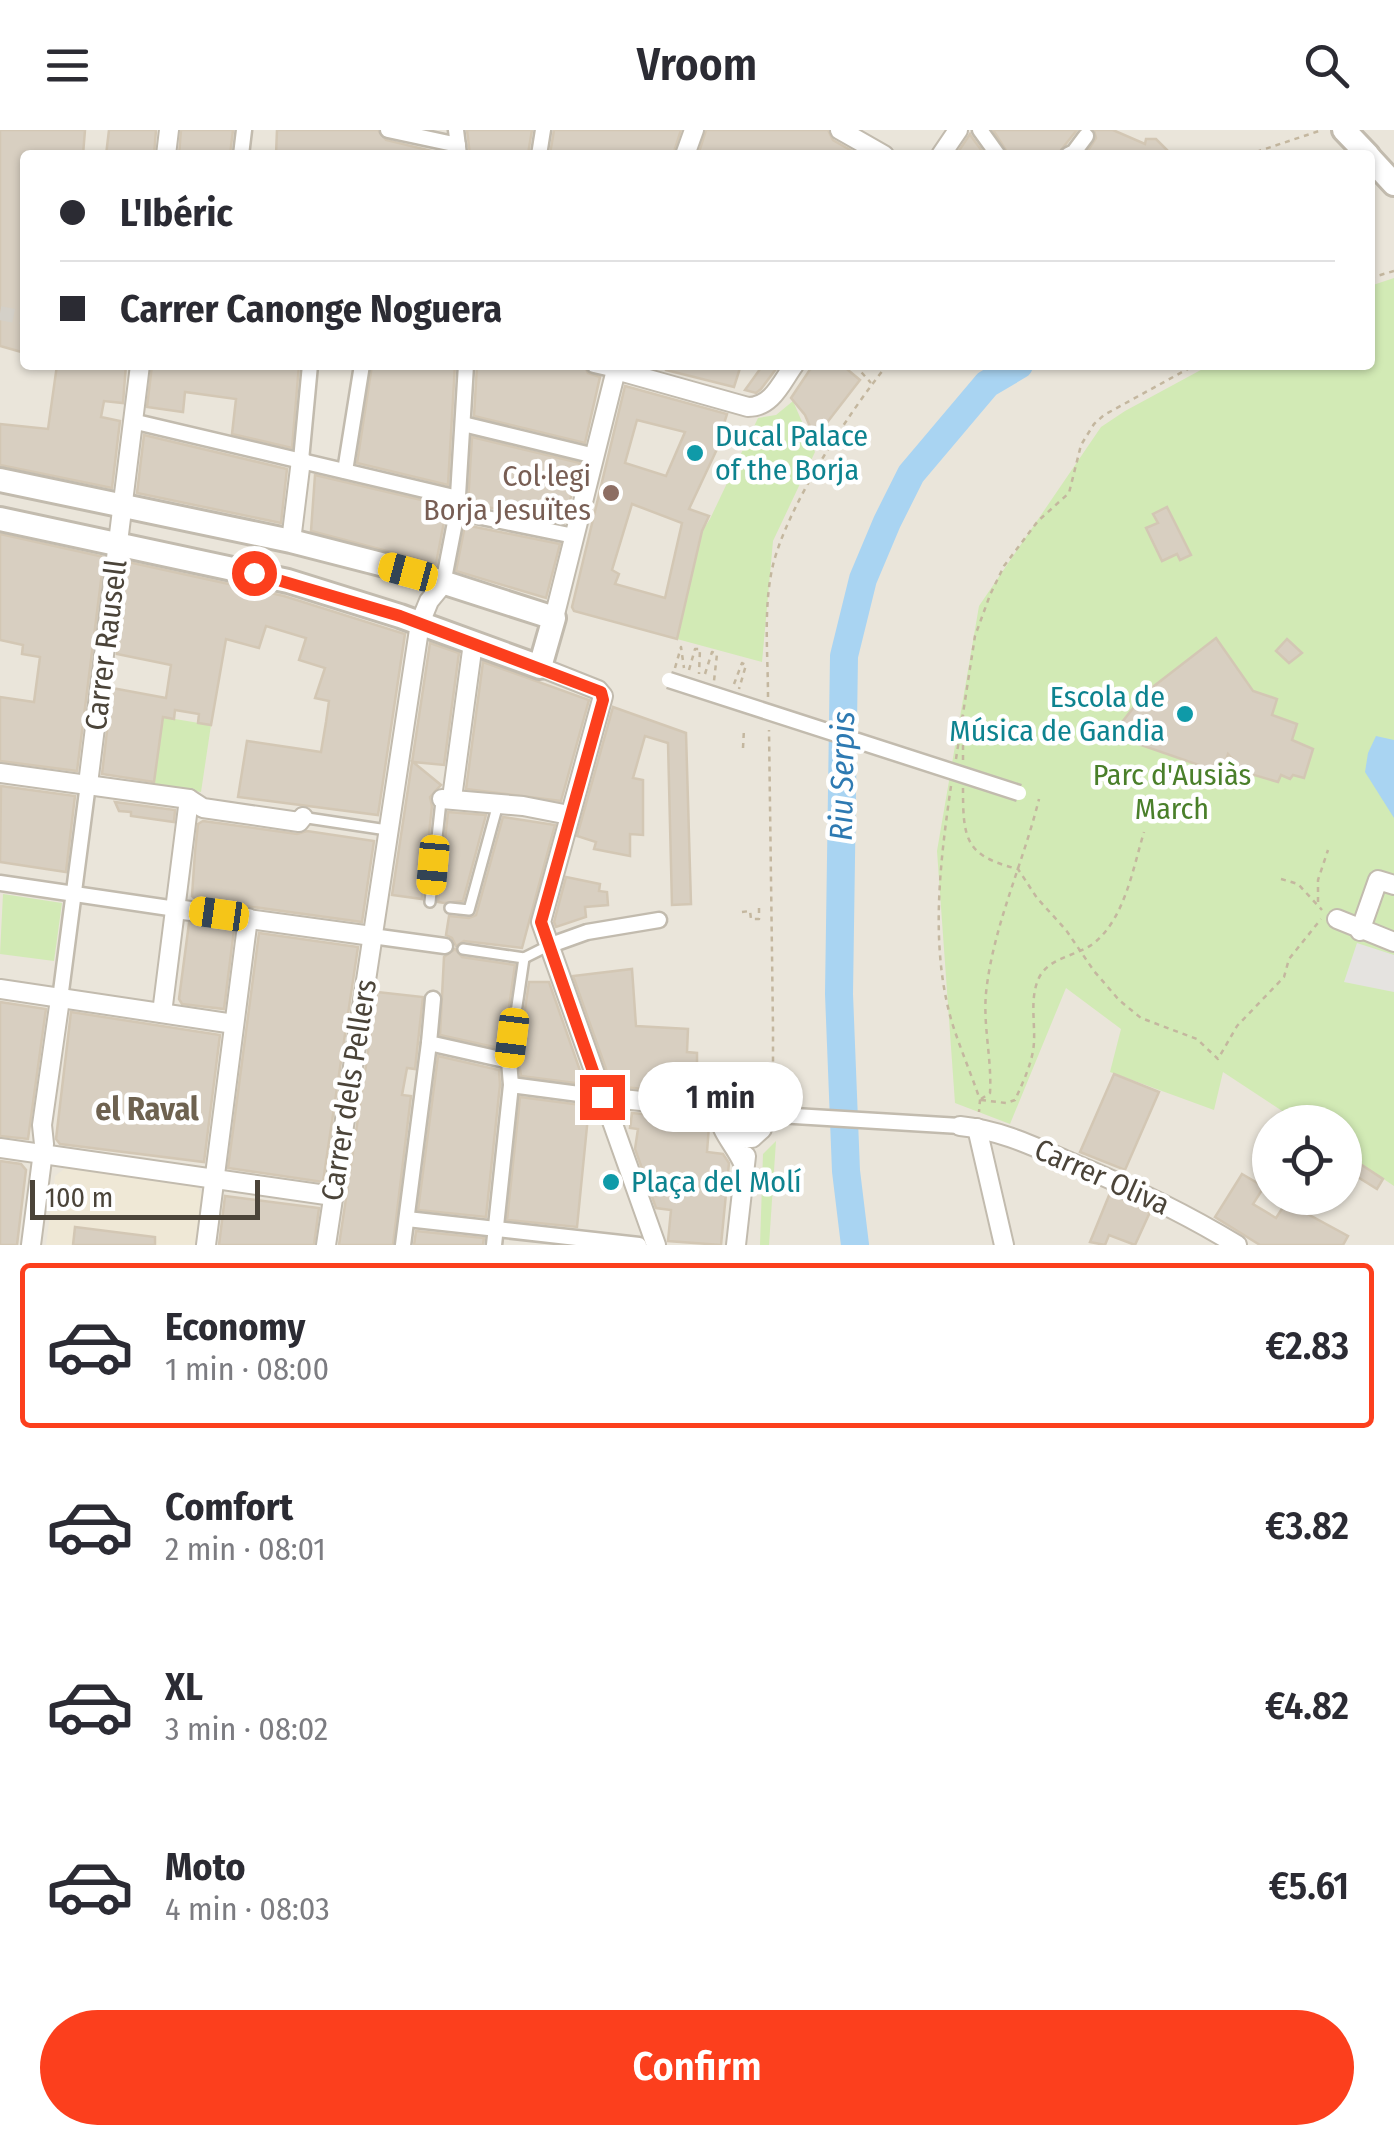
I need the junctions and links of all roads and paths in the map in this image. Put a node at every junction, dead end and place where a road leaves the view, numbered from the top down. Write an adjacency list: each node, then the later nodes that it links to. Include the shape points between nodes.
1 (388, 130): 6 (street)
2 (840, 130): 7 (street)
3 (1322, 130): 9 (path)
4 (1344, 130): 10 (street)
5 (1086, 136): 8 (street)
6 (458, 143)
7 (875, 150)
8 (1076, 150)
9 (1262, 150)
10 (1363, 150)
11 (1375, 163): 12 (street)
12 (1394, 184)
13 (139, 370): 23 (street, Carrer Rausell)
14 (310, 370): 26 (street)
15 (361, 370): 27 (street)
16 (466, 370): 24 (street)
17 (621, 370): 25 (street)
18 (624, 370): 19 (street, via 759,407)
19 (790, 370)
20 (860, 370): 22 (path)
21 (1186, 370): 46 (path, via 1094,424 1068,493 1038,521 990,594)
22 (873, 385)
23 (132, 422): 26 (street); 30 (street, Carrer Rausell)
24 (464, 424): 25 (street); 29 (street)
25 (595, 456): 32 (street)
26 (301, 460): 27 (street); 33 (street)
27 (345, 471): 29 (street)
28 (0, 480): 30 (street)
29 (458, 505): 32 (street); 35 (street)
30 (123, 506): 33 (street); 34 (street, Carrer Rausell)
31 (0, 519): 34 (street)
32 (574, 536): 36 (street)
33 (291, 541): 35 (street)
34 (119, 542): 37 (street, via 288,582); 54 (street, Carrer Rausell)
35 (443, 584): 36 (street); 37 (street)
36 (554, 618): 39 (street)
37 (420, 623): 38 (street); 63 (street, Carrer dels Pellers)
38 (473, 643): 39 (street); 57 (street)
39 (540, 667): 61 (street, via 603,696)
40 (670, 676): 41 (path, via 681,648 688,674 695,648 704,679 712,652 717,654 714,681); 55 (street, bridge)
41 (720, 683)
42 (726, 685): 43 (path, via 734,687 742,663)
43 (739, 689)
44 (768, 693): 45 (path)
45 (754, 694)
46 (964, 697): 49 (path); 50 (path)
47 (744, 729): 48 (path)
48 (743, 748)
49 (962, 765)
50 (954, 771)
51 (0, 773): 54 (street)
52 (952, 782): 98 (path, via 941,866 940,953 951,1018)
53 (963, 782): 66 (path, via 963,831 991,862)
54 (88, 784): 58 (street); 70 (street)
55 (1018, 793)
56 (1039, 799): 66 (path)
57 (446, 800): 59 (street); 71 (lane)
58 (196, 803): 62 (street, via 299,822); 74 (street)
59 (498, 804): 61 (street); 75 (lane, via 469,910)
60 (254, 810): 62 (lane)
61 (569, 815): 84 (street, via 542,912)
62 (303, 817): 63 (lane)
63 (387, 830): 81 (street, Carrer dels Pellers)
64 (1144, 832): 86 (path, via 1109,928)
65 (1328, 850): 72 (path)
66 (1018, 869): 86 (path); 98 (path, via 988,976 990,1093)
67 (1281, 878): 72 (path, via 1298,884)
68 (0, 883): 70 (street)
69 (1394, 886): 80 (street, via 1378,880)
70 (74, 894): 74 (street); 90 (street)
71 (430, 902)
72 (1318, 905): 86 (path, via 1325,914 1218,1059 1197,1039 1141,1018)
73 (760, 906): 76 (path, via 759,919)
74 (176, 908): 77 (street); 91 (street)
75 (450, 908)
76 (742, 912)
77 (248, 918): 81 (street); 92 (street)
78 (1337, 919): 80 (street)
79 (660, 920): 84 (street)
80 (1360, 930): 82 (street)
81 (372, 936): 83 (street); 108 (street, Carrer dels Pellers)
82 (1394, 942)
83 (445, 946)
84 (548, 946): 87 (lane); 97 (street)
85 (464, 949): 87 (lane)
86 (1080, 952): 98 (path, via 1046,968 1038,980 1034,1045 1015,1100)
87 (524, 958): 94 (lane)
88 (0, 989): 90 (street)
89 (434, 999): 93 (street)
90 (60, 1000): 91 (street); 105 (street)
91 (172, 1012): 92 (street)
92 (235, 1021): 107 (street)
93 (429, 1043): 94 (street); 109 (street)
94 (510, 1061): 96 (street)
95 (54, 1084): 105 (lane)
96 (510, 1085): 97 (street); 110 (street)
97 (602, 1097): 99 (street); 118 (street)
98 (980, 1100): 101 (path)
99 (720, 1109): 100 (street, via 728,1099 747,1095); 102 (street, via 722,1129)
100 (772, 1116): 101 (street); 103 (street)
101 (969, 1127): 111 (street, Carrer Oliva, via 998,1131 1151,1197); 120 (street)
102 (732, 1138): 103 (street); 106 (street)
103 (752, 1138): 106 (street)
104 (0, 1148): 105 (street)
105 (44, 1149): 107 (street); 113 (street)
106 (743, 1164): 119 (street)
107 (215, 1180): 108 (street); 114 (street)
108 (333, 1196): 115 (street, Carrer dels Pellers)
109 (407, 1219): 110 (street); 116 (street)
110 (495, 1237): 112 (street)
111 (1215, 1238): 121 (street, Carrer Oliva)
112 (583, 1242): 117 (street)
113 (31, 1245)
114 (206, 1245)
115 (326, 1245)
116 (403, 1245)
117 (639, 1245)
118 (656, 1245)
119 (736, 1245)
120 (1004, 1245)
121 (1237, 1245)

